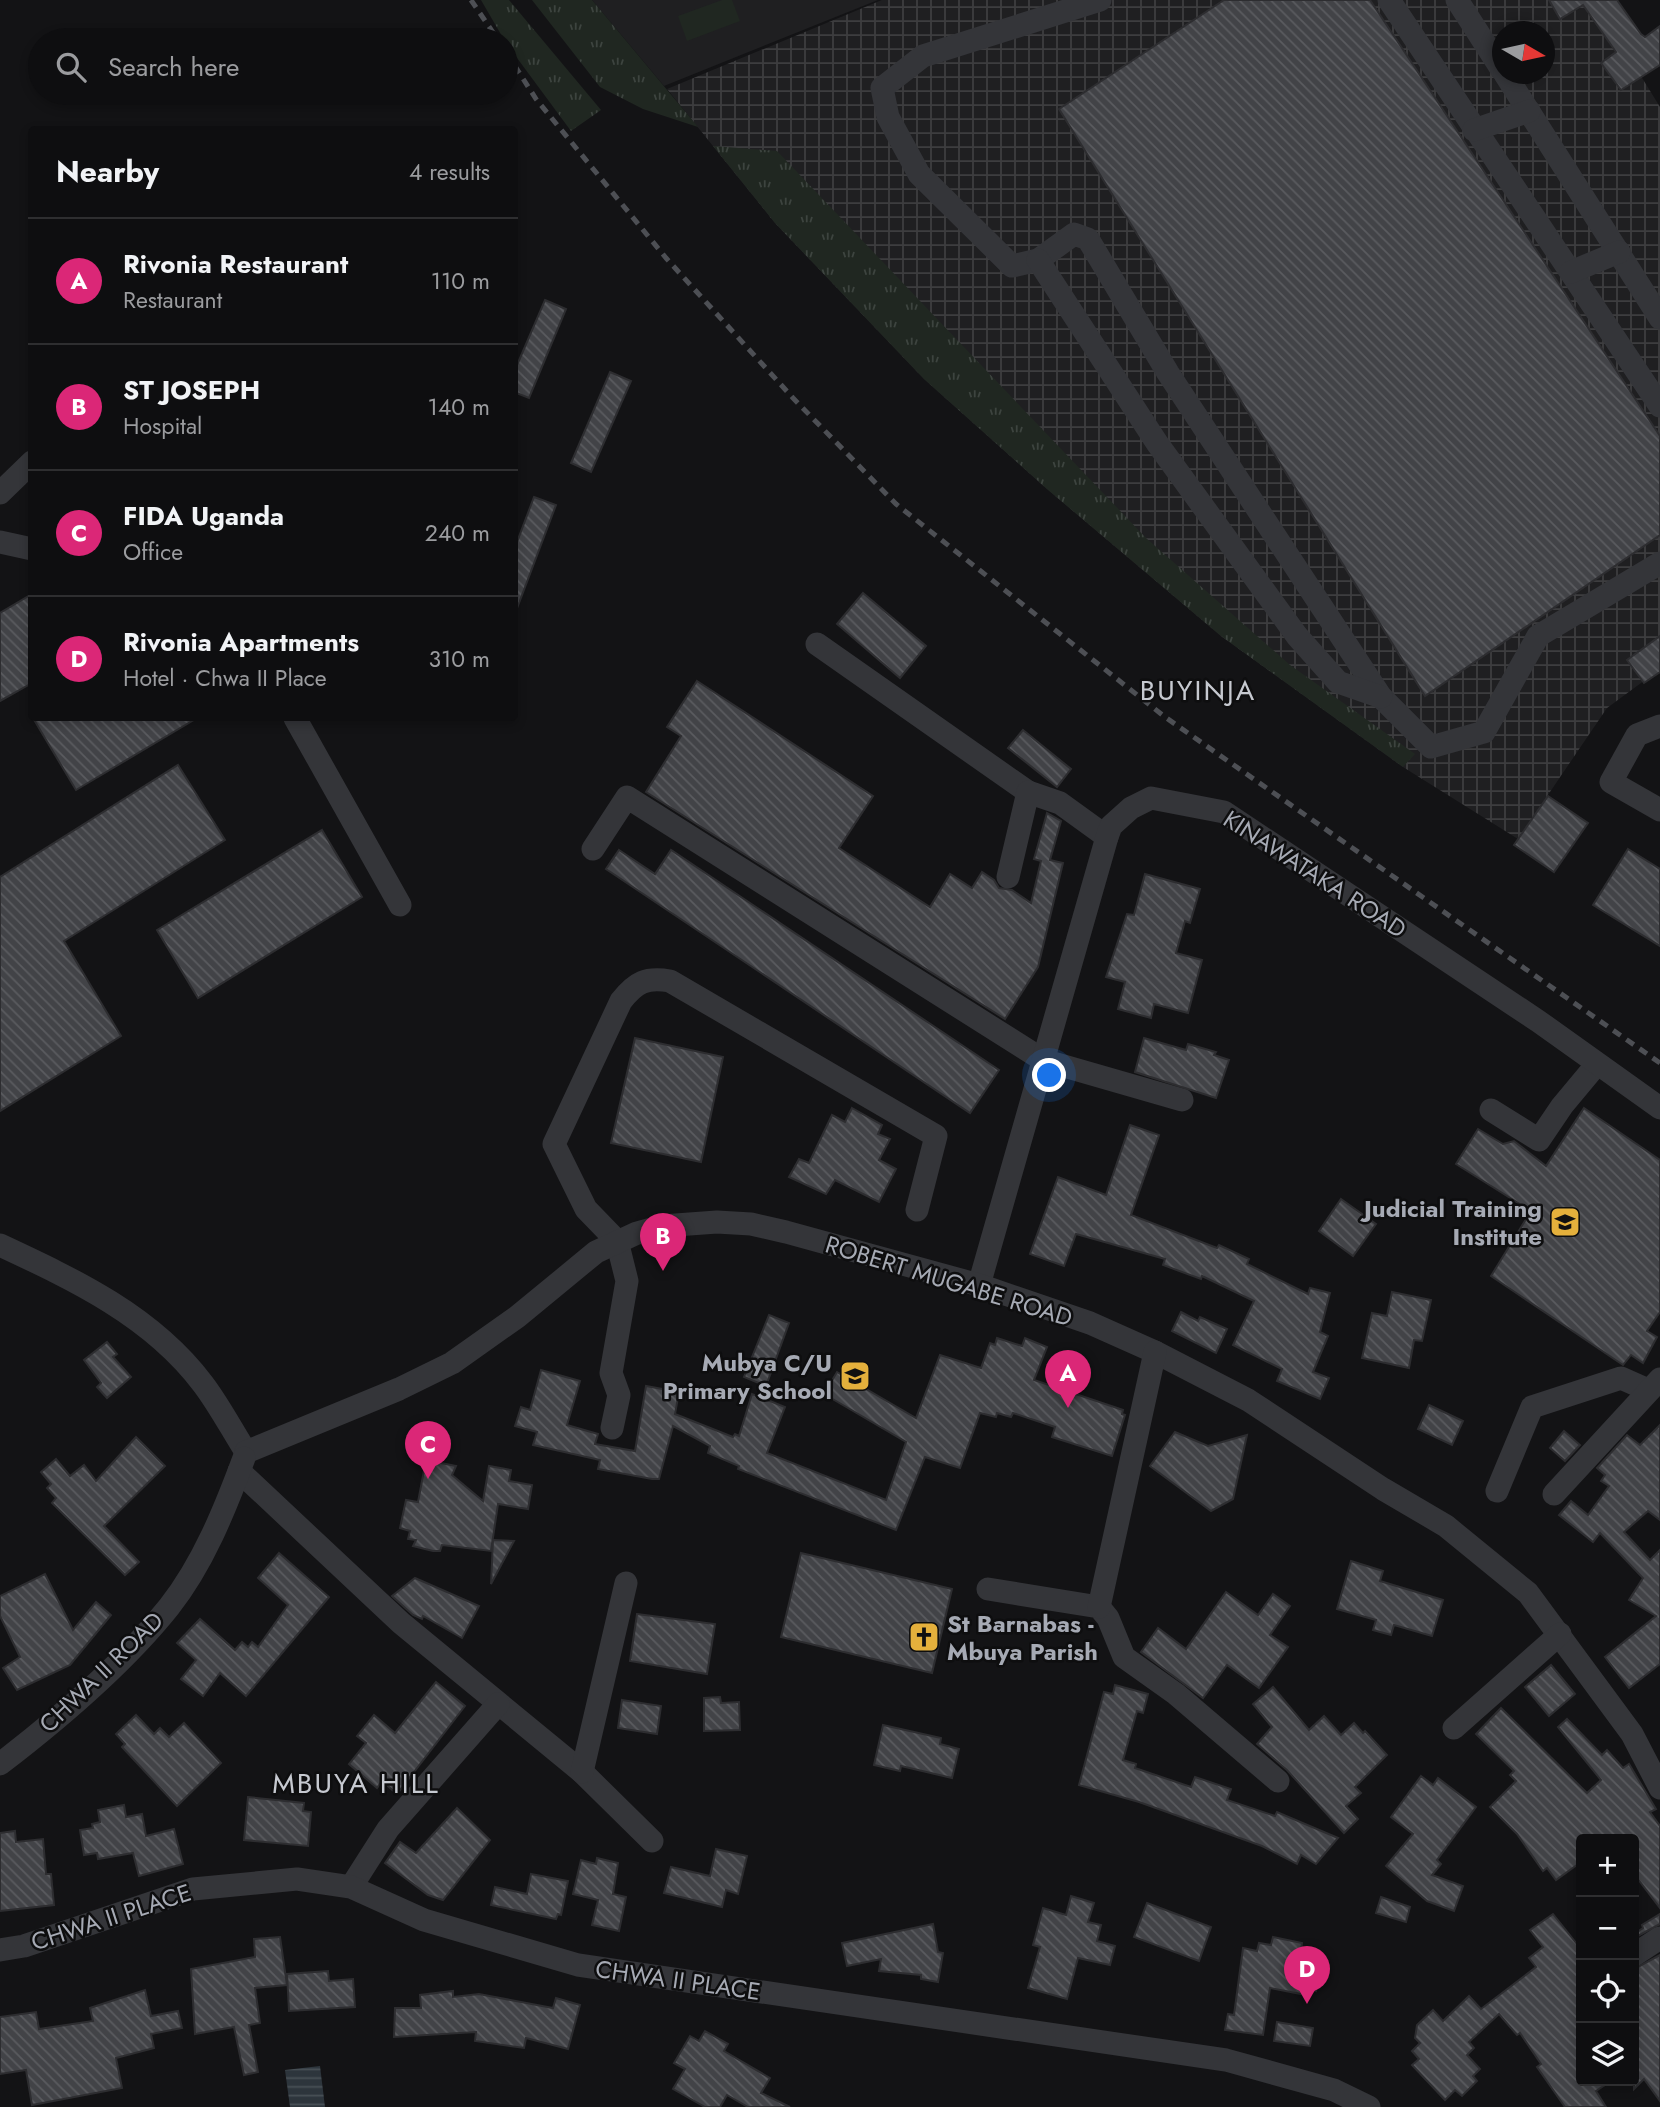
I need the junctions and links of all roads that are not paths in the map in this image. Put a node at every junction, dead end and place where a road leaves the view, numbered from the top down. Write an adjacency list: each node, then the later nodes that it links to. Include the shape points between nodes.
1 (1101, 0): 9 (street, via 923,56 882,88 888,117 919,174 1012,266)
2 (1389, 0): 7 (street)
3 (1457, 0): 4 (street)
4 (1492, 54)
5 (1512, 84): 6 (street)
6 (1529, 111): 7 (street); 8 (street)
7 (1474, 130): 10 (street)
8 (1619, 252): 10 (street); 11 (street)
9 (1038, 260): 19 (street, via 1157,443 1297,636 1338,682); 19 (street, via 1074,234 1088,239 1168,373)
10 (1571, 272): 12 (street)
11 (1660, 318)
12 (1660, 405)
13 (28, 466): 14 (street)
14 (0, 493)
15 (0, 542): 16 (street)
16 (28, 548)
17 (1660, 563): 19 (street, via 1538,636 1484,732 1431,747)
18 (817, 644): 22 (street)
19 (1381, 697)
20 (297, 721): 27 (street)
21 (1660, 726): 23 (street, via 1637,736 1611,782)
22 (1028, 792): 24 (street, via 1060,803); 26 (street)
23 (1660, 810)
24 (1107, 837): 28 (street, KINAWATAKA ROAD); 29 (street, KINAWATAKA ROAD, via 1131,808 1151,798 1224,812)
25 (593, 849): 28 (street, via 627,797)
26 (1008, 877)
27 (400, 905)
28 (1043, 1060): 30 (street); 36 (street, KINAWATAKA ROAD)
29 (1597, 1065): 31 (street, KINAWATAKA ROAD); 32 (street, via 1539,1140)
30 (1182, 1100)
31 (1660, 1108)
32 (1491, 1110)
33 (917, 1210): 34 (street, via 936,1136 670,981 653,978 636,983 621,1000 554,1144 586,1209)
34 (617, 1241): 36 (street, ROBERT MUGABE ROAD, via 662,1226 751,1224); 39 (street, via 627,1282 611,1373 619,1395); 40 (street, ROBERT MUGABE ROAD, via 596,1252 452,1363)
35 (0, 1245): 40 (street, via 120,1307 151,1329 203,1384)
36 (979, 1285): 37 (street, ROBERT MUGABE ROAD, via 1090,1323)
37 (1155, 1352): 45 (street); 46 (street, ROBERT MUGABE ROAD, via 1248,1400 1446,1526 1528,1593)
38 (1654, 1384): 41 (street, via 1621,1378 1532,1407); 42 (street)
39 (612, 1428)
40 (243, 1462): 47 (street, via 401,1623); 49 (street, CHWA II ROAD, via 202,1557 169,1607 121,1658)
41 (1497, 1491)
42 (1554, 1494)
43 (626, 1583): 50 (street)
44 (988, 1589): 45 (street)
45 (1099, 1607): 51 (street, via 1124,1657 1176,1694)
46 (1560, 1634): 48 (street); 52 (street, ROBERT MUGABE ROAD, via 1632,1734)
47 (498, 1704): 50 (street); 54 (street, via 388,1829)
48 (1454, 1728)
49 (0, 1764)
50 (582, 1772): 53 (street)
51 (1278, 1781)
52 (1660, 1788)
53 (652, 1841)
54 (351, 1887): 56 (street, CHWA II PLACE, via 297,1879 193,1889); 58 (street, CHWA II PLACE, via 424,1920 578,1965 1226,2060 1334,2090)
55 (1660, 1938): 57 (street)
56 (0, 1950)
57 (1639, 1952)
58 (1369, 2107)

